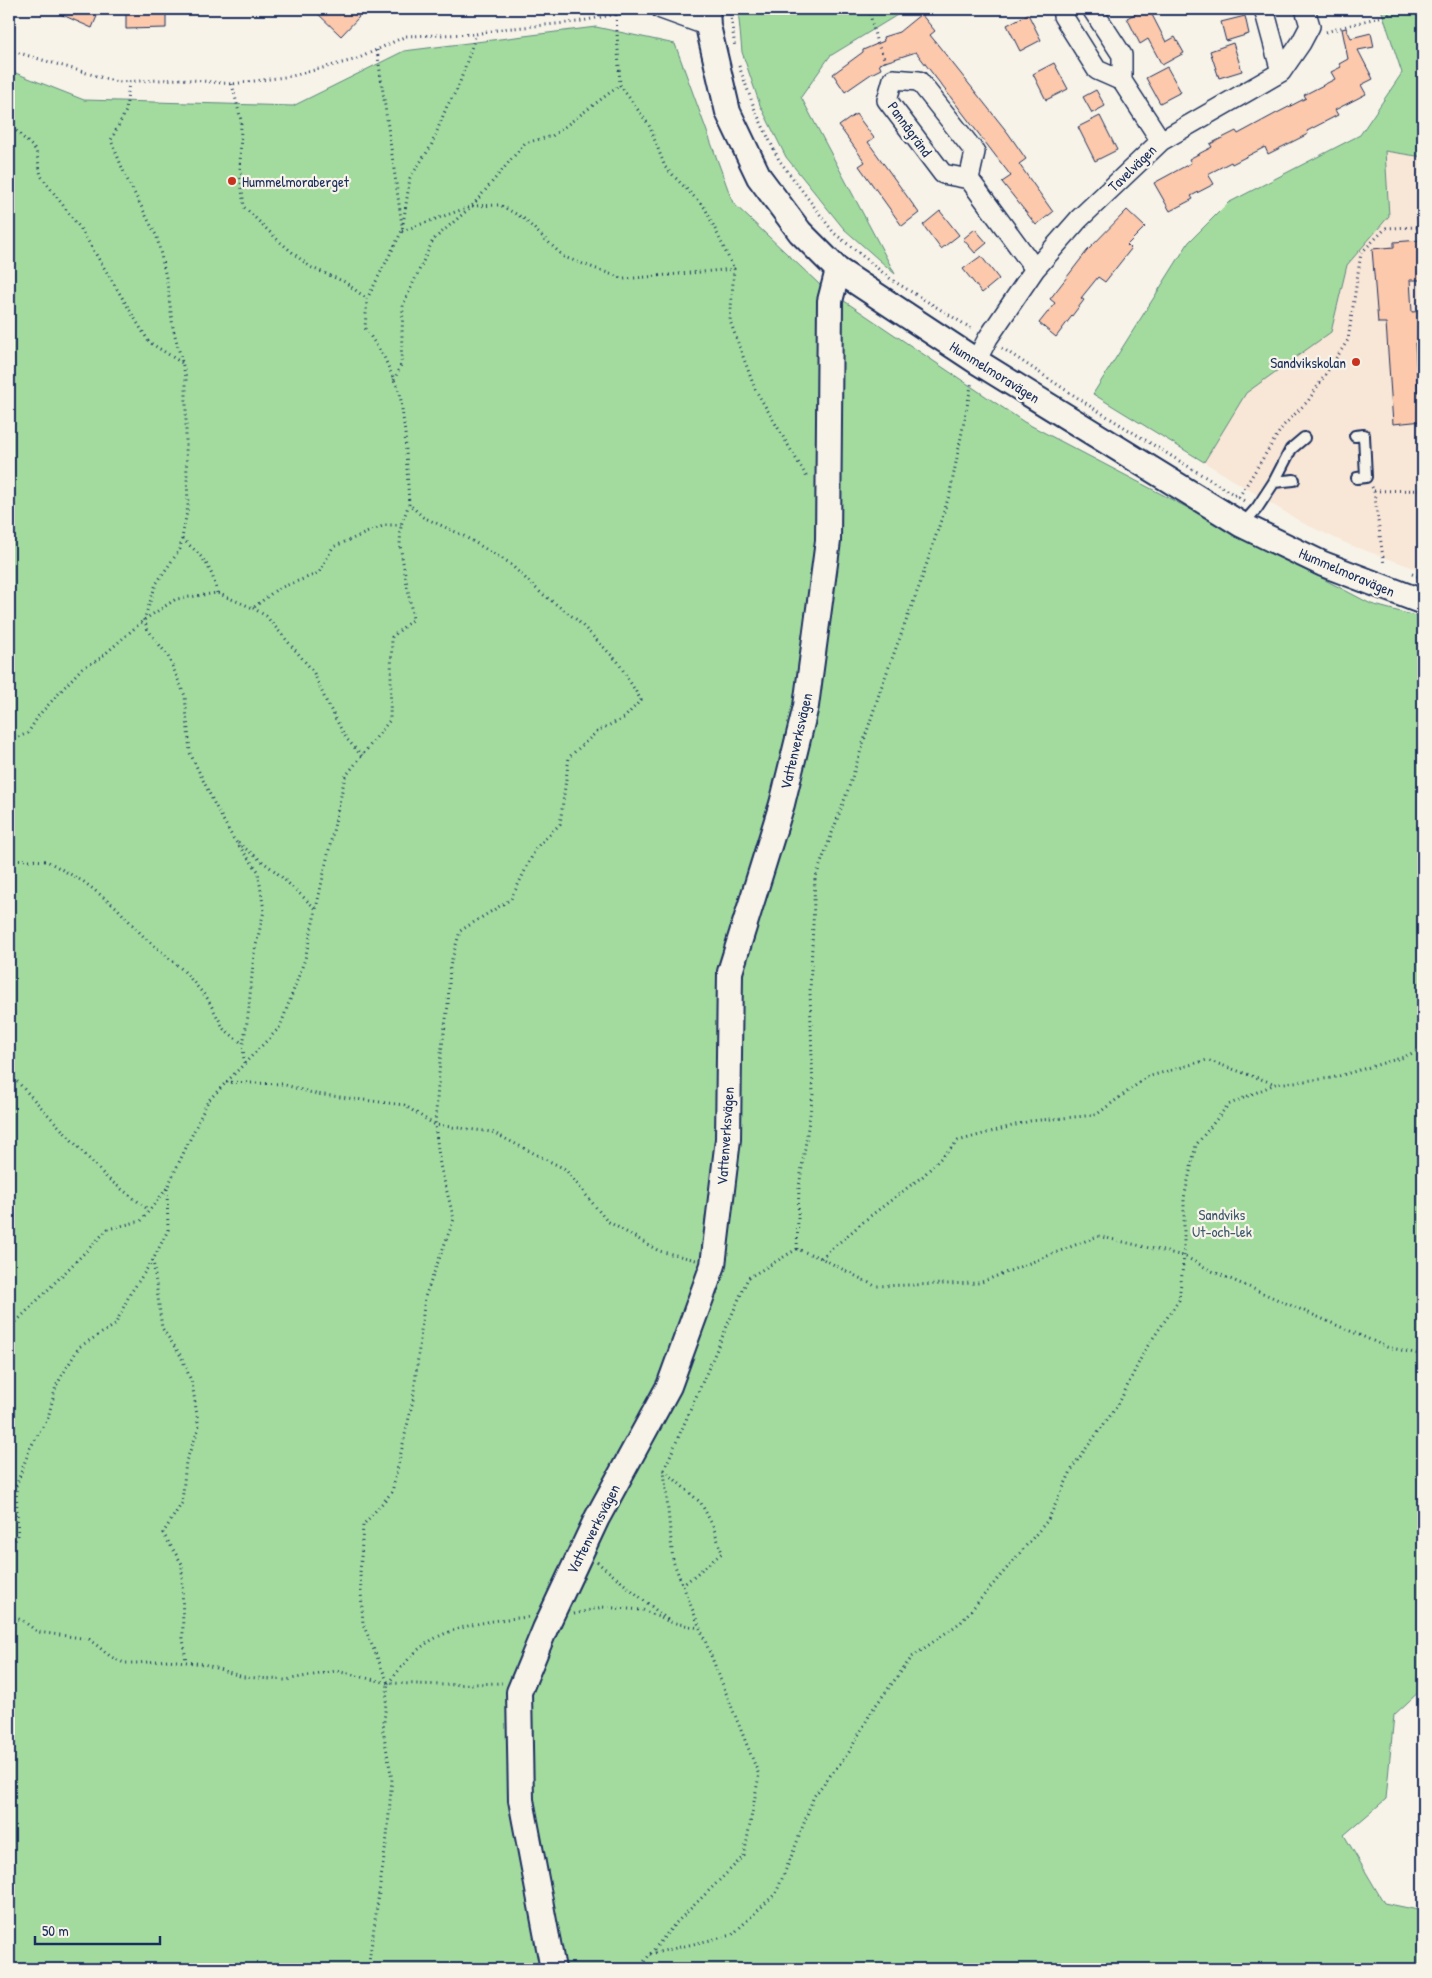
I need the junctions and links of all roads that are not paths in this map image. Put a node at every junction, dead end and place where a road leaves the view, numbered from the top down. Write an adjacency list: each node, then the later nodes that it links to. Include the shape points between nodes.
1 (661, 9): 5 (street)
2 (1066, 9): 8 (street, via 1063,16 1097,70)
3 (1092, 9): 8 (street, via 1122,55)
4 (1264, 9): 7 (street)
5 (708, 17): 12 (street, Hummelmoravägen, via 728,112 759,177 800,232)
6 (1308, 18): 7 (street, Tavelvägen, via 1301,43)
7 (1281, 72): 9 (street, Tavelvägen)
8 (1122, 81): 9 (street)
9 (1161, 141): 11 (street, Tavelvägen, via 1079,219)
10 (969, 179): 10 (street, Pannågränd, via 975,152 920,81 893,79 887,100 926,152 943,174); 11 (street)
11 (1035, 269): 13 (street, Tavelvägen)
12 (838, 270): 13 (street, Hummelmoravägen); 21 (street, Vattenverksvägen, via 830,301 828,541 806,706 782,804 730,972 728,1139 713,1264 670,1386 597,1518 519,1692 521,1800)
13 (976, 361): 19 (street, Hummelmoravägen)
14 (1355, 436): 16 (lane, via 1364,435)
15 (1304, 438): 18 (lane, via 1291,449)
16 (1362, 478)
17 (1294, 480): 18 (lane)
18 (1274, 482): 19 (lane)
19 (1249, 516): 20 (street, Hummelmoravägen, via 1323,564)
20 (1423, 602)
21 (553, 1969)

